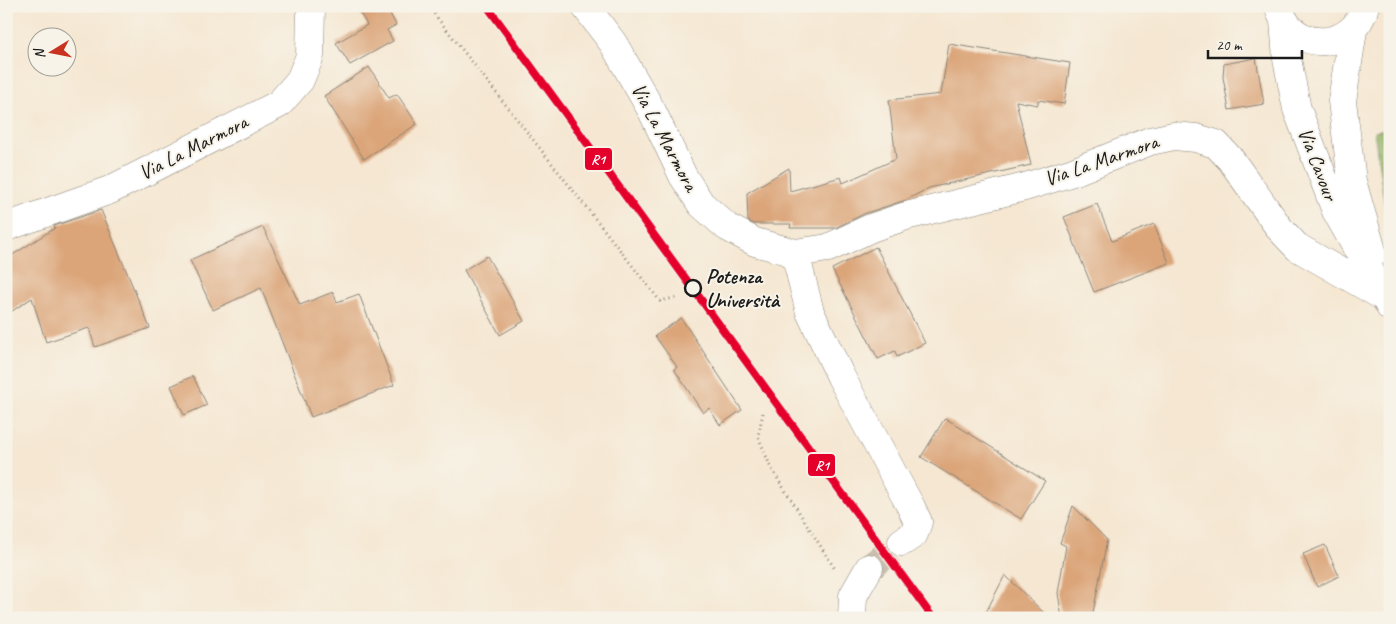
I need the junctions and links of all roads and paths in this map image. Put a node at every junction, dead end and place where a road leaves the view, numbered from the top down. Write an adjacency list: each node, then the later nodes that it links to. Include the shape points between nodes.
1 (311, 6): 7 (street, Via La Marmora, via 310,56 300,80 279,104 110,190)
2 (428, 6): 9 (path, via 660,301)
3 (585, 6): 8 (street, Via La Marmora, via 652,111 683,176 701,204 727,227 755,242)
4 (1365, 6): 6 (street, Via Cavour, via 1363,15)
5 (1281, 14): 6 (street, Via Cavour, via 1297,35 1316,42 1335,40); 10 (street, Via Cavour, via 1297,109 1336,211)
6 (1352, 30): 10 (street, Via Cavour, via 1342,101 1352,181)
7 (6, 227)
8 (795, 253): 10 (street, Via La Marmora, via 828,248 906,216 1025,187 1074,172 1150,141 1174,136 1216,144 1280,229 1298,247); 12 (street, via 810,312 918,522 914,534)
9 (679, 297)
10 (1387, 302)
11 (763, 413): 14 (path, via 758,436 771,468)
12 (902, 542)
13 (869, 568): 14 (street)
14 (852, 607)

